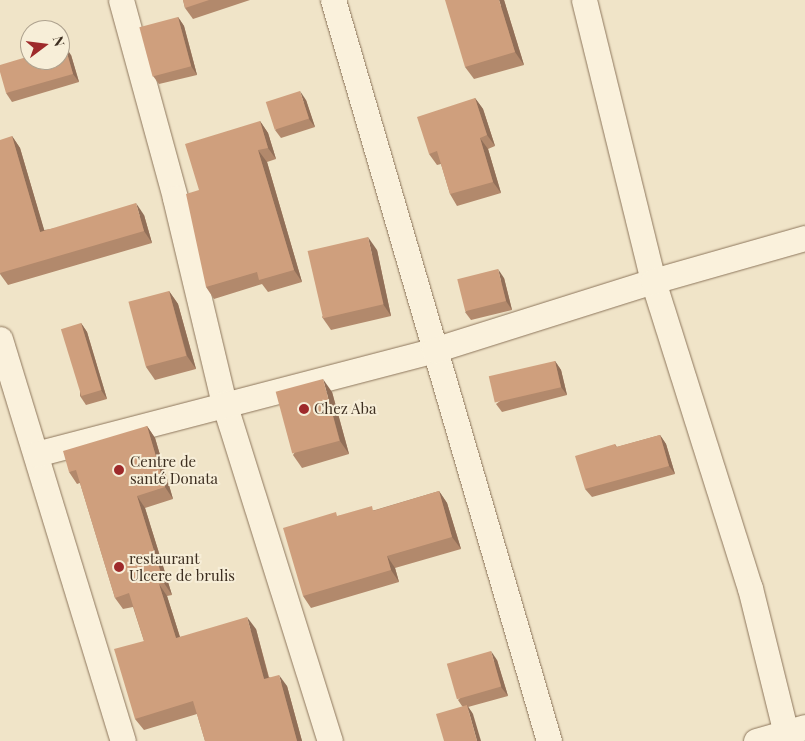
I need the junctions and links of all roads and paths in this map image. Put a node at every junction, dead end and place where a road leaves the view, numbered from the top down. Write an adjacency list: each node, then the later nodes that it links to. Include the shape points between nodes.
1 (121, 0): 8 (street, via 175,198)
2 (333, 0): 7 (street)
3 (584, 0): 5 (street)
4 (805, 238): 5 (street)
5 (652, 281): 7 (street); 10 (street, via 750,588)
6 (0, 339): 9 (street)
7 (434, 350): 8 (street); 13 (street)
8 (224, 403): 9 (street); 12 (street)
9 (36, 454): 11 (street)
10 (792, 733): 14 (street)
11 (124, 741)
12 (330, 741)
13 (549, 741)
14 (756, 741)

